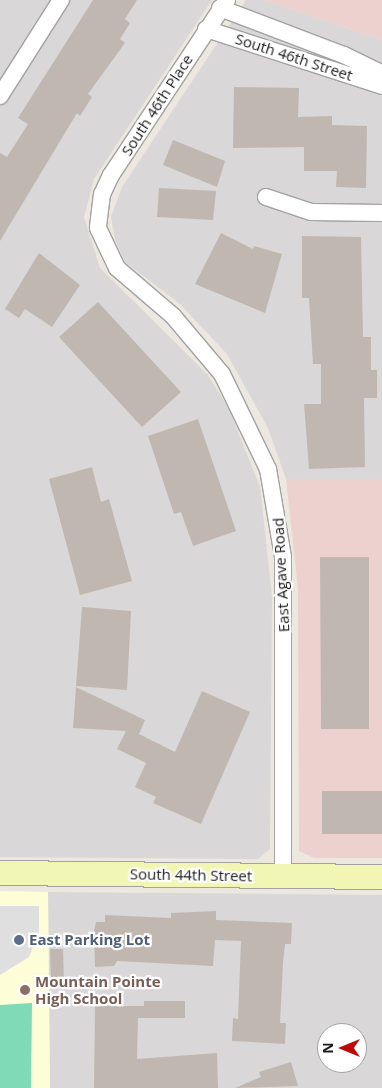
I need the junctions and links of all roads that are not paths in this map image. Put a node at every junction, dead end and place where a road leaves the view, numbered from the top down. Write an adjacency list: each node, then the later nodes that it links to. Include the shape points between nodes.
1 (61, 0): 6 (street)
2 (224, 4): 3 (street, South 46th Place); 4 (street, South 46th Street, via 377,71)
3 (206, 29): 5 (street, South 46th Street); 9 (street, South 46th Place, via 111,175)
4 (382, 82)
5 (382, 86)
6 (0, 96)
7 (266, 198): 8 (street, via 311,212)
8 (382, 213)
9 (98, 214): 11 (street, East Agave Road, via 109,258 198,342 242,406 268,468 283,557)
10 (0, 873): 11 (street, South 44th Street)
11 (283, 876): 12 (street, South 44th Street)
12 (382, 877)

